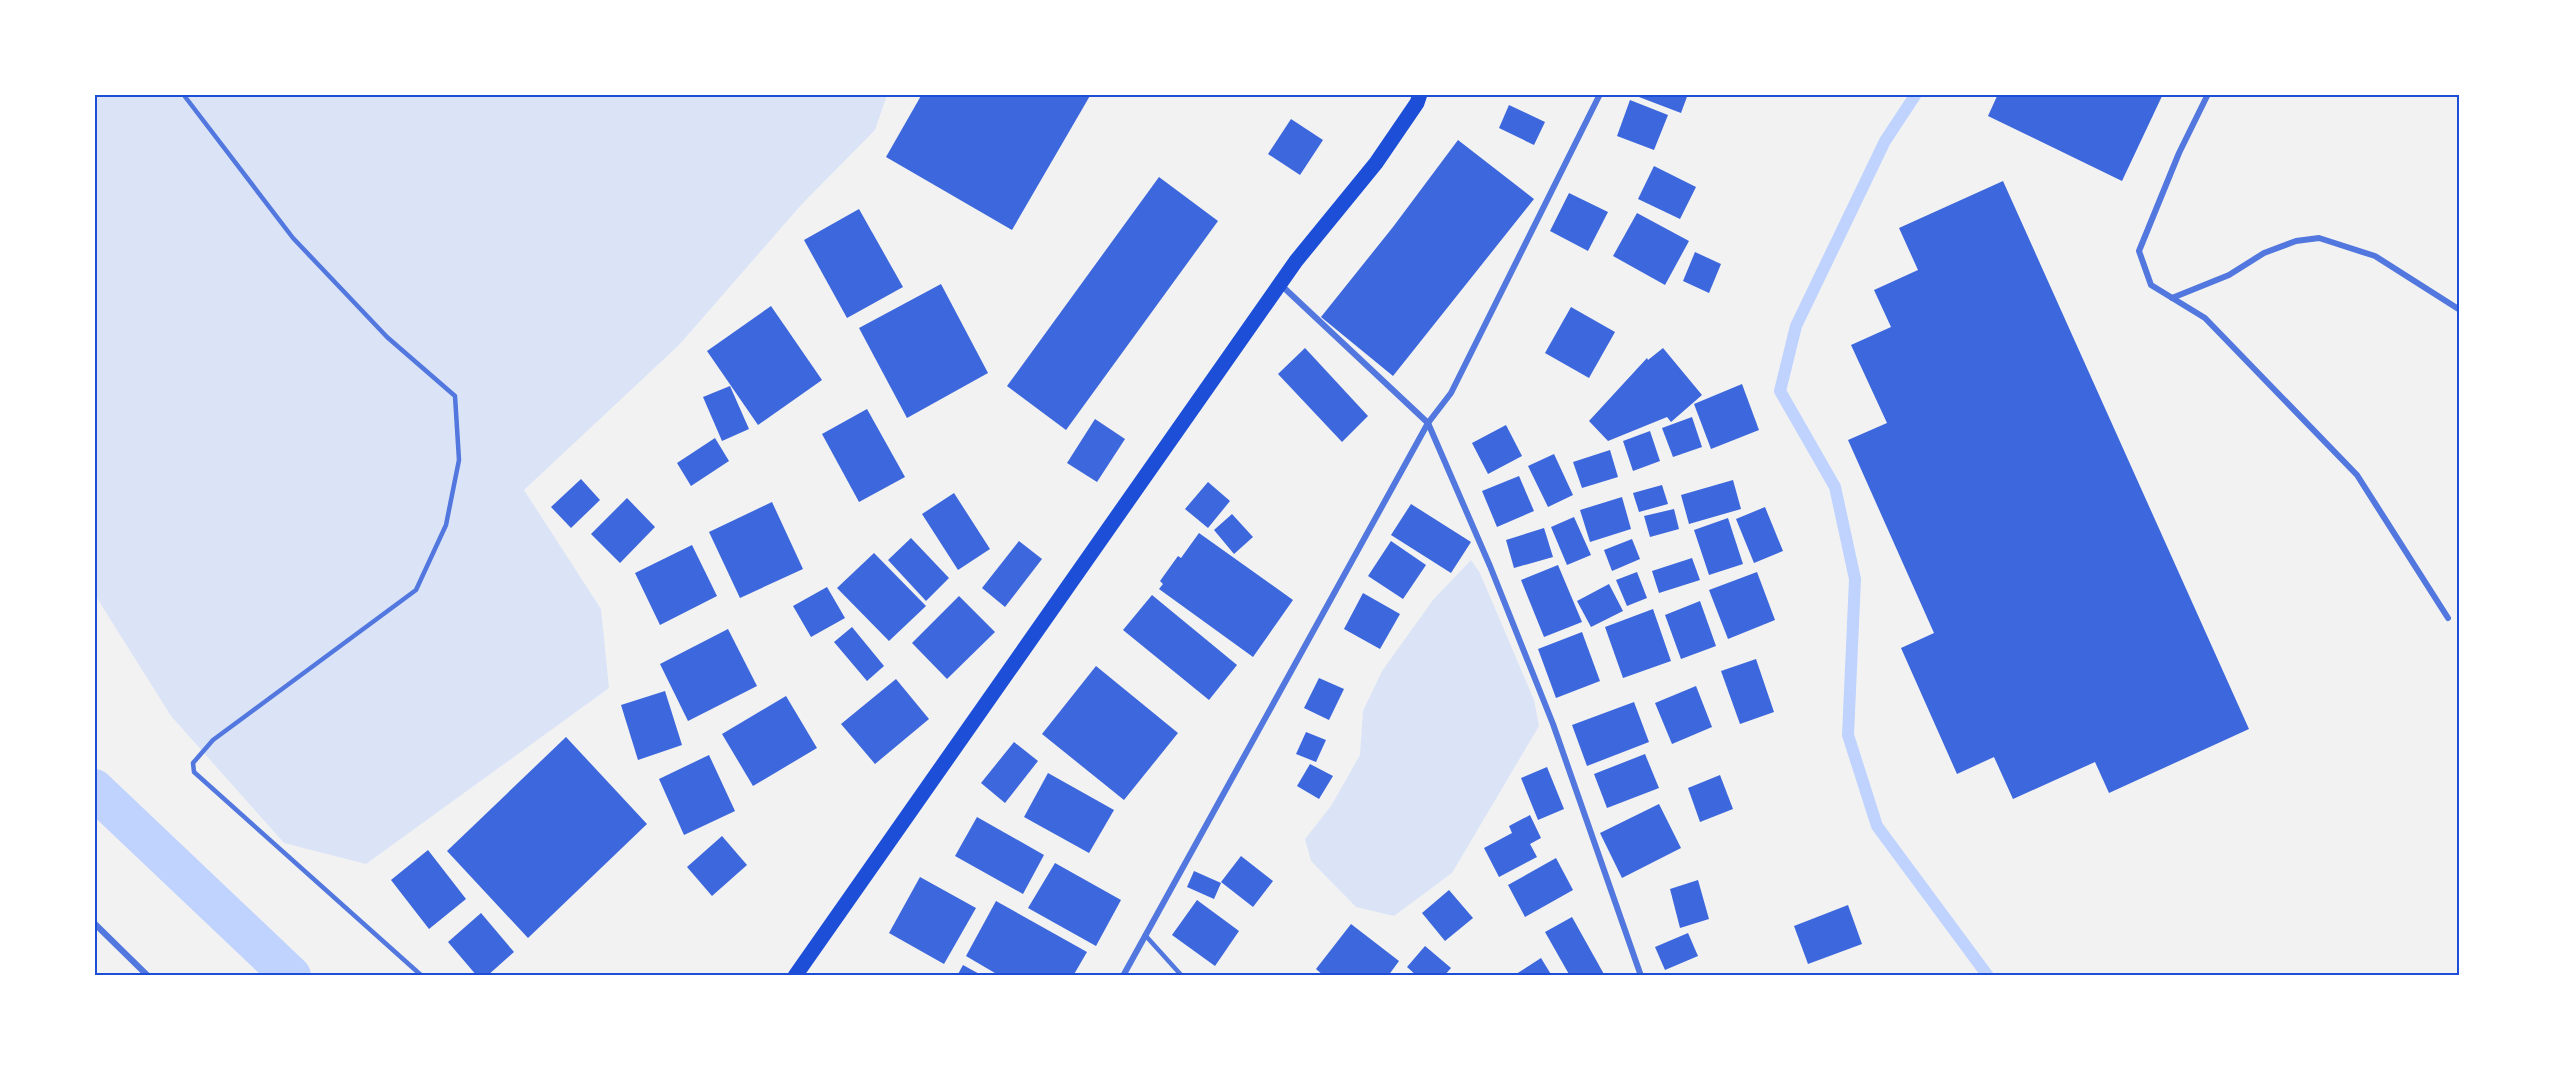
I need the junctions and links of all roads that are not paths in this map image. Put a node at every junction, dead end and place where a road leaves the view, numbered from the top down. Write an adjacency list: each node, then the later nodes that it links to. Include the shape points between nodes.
1 (183, 94): 13 (lane, via 293,237 387,337 455,396 459,460 446,525 416,590 213,740 193,763 194,772)
2 (1420, 94): 5 (main road, via 1376,163)
3 (1600, 94): 8 (street, via 1452,393)
4 (2208, 94): 6 (street, via 2139,251 2151,285)
5 (1281, 285): 8 (street); 14 (main road)
6 (2172, 298): 7 (street, via 2229,275 2264,253 2296,241 2319,238 2375,256); 9 (street, via 2205,318 2357,476)
7 (2460, 310)
8 (1428, 423): 11 (street); 17 (street, via 1491,566 1553,724)
9 (2448, 618)
10 (94, 923): 12 (street)
11 (1145, 935): 15 (street); 16 (lane)
12 (148, 975)
13 (422, 975)
14 (795, 975)
15 (1123, 975)
16 (1182, 975)
17 (1641, 975)

